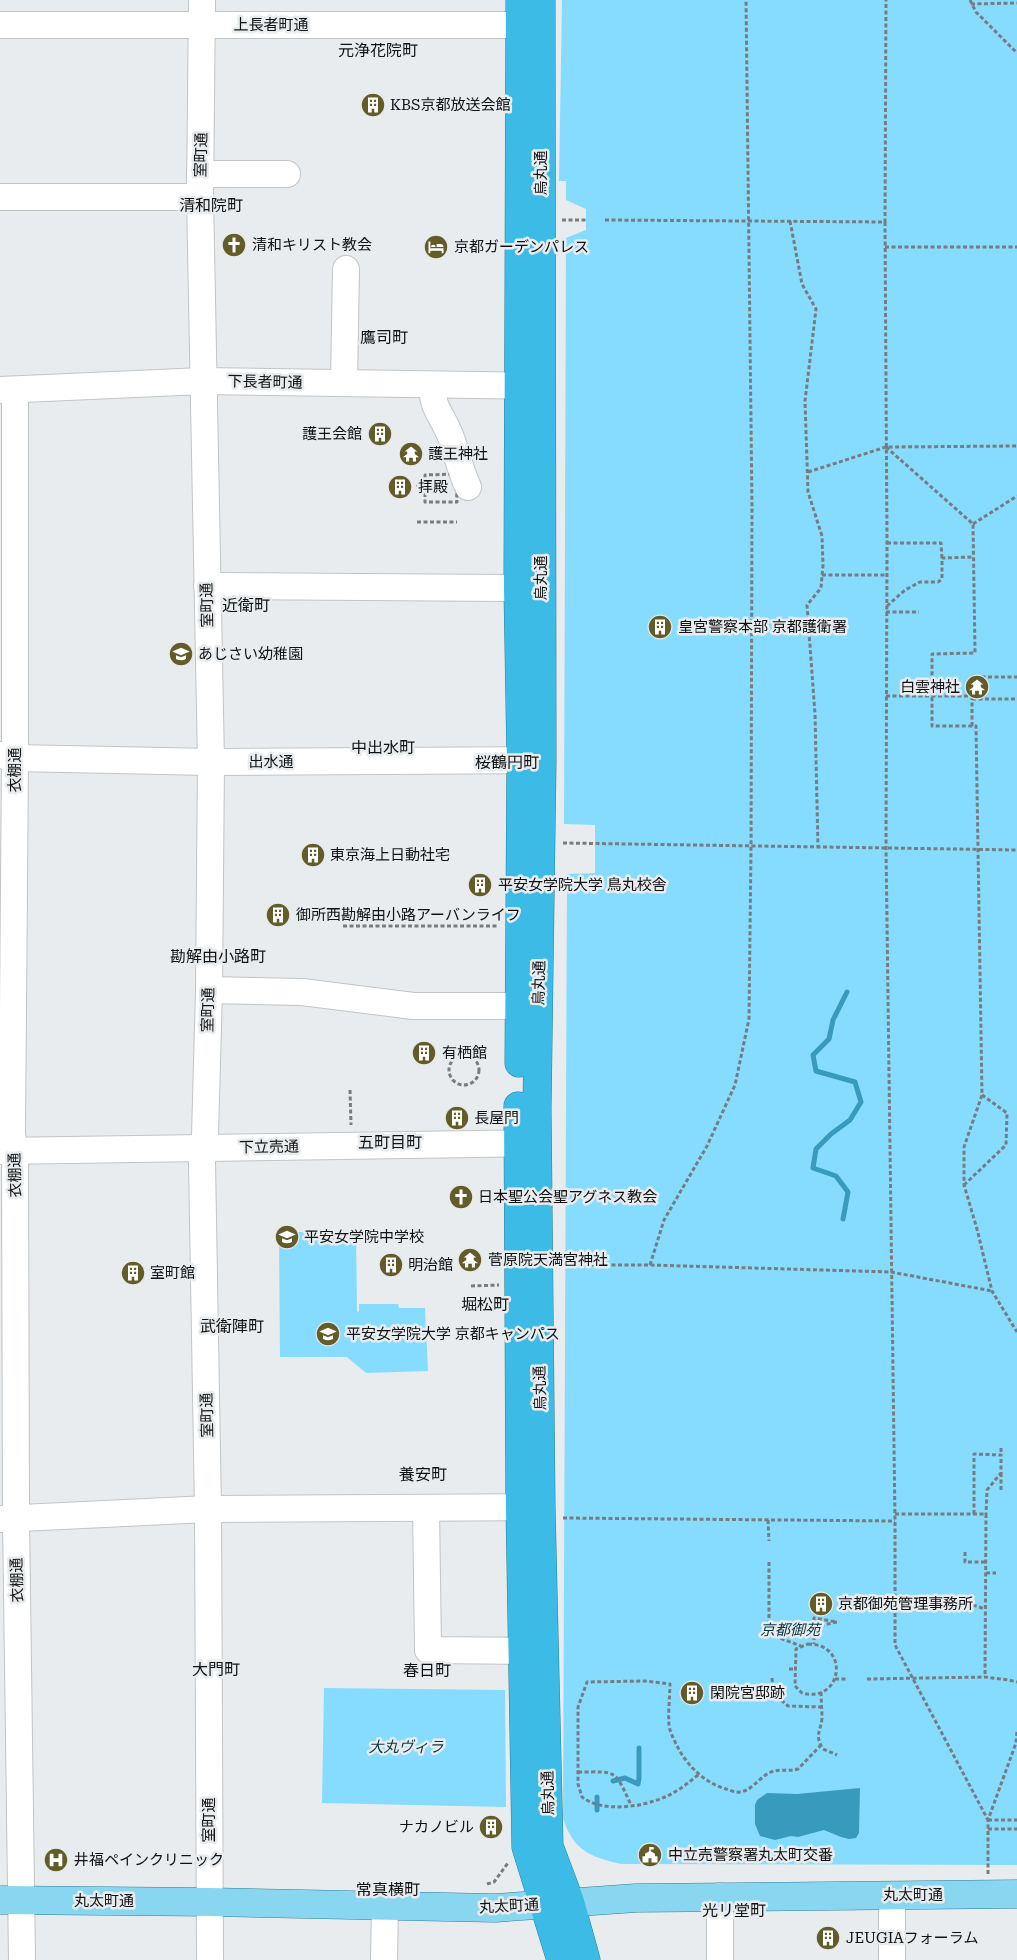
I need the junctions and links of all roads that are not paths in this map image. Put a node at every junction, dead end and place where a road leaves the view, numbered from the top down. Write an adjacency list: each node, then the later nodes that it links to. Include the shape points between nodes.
1 (530, 12): 2 (street, 上長者町通); 11 (highway, 烏丸通)
2 (202, 13): 3 (street, 上長者町通); 5 (street, 室町通)
3 (0, 25)
4 (286, 174): 5 (street)
5 (200, 185): 6 (street); 8 (street, 室町通)
6 (0, 197)
7 (346, 269): 9 (street)
8 (204, 381): 9 (street, 下長者町通); 12 (street, 下長者町通); 14 (street, 室町通)
9 (344, 383): 10 (street, 下長者町通)
10 (432, 385): 11 (street, 下長者町通); 13 (street, via 432,399 450,433 460,471)
11 (530, 386): 15 (highway, 烏丸通); 17 (highway, 烏丸通)
12 (7, 390): 16 (street, 衣棚通)
13 (468, 487)
14 (207, 586): 15 (street); 18 (street, 室町通)
15 (518, 588): 17 (highway, 烏丸通)
16 (8, 756): 18 (street, 出水通); 23 (street, 衣棚通, via 12,1124)
17 (531, 760): 18 (street, 出水通); 20 (highway, 烏丸通); 21 (highway, 烏丸通)
18 (211, 762): 19 (street, 室町通)
19 (208, 990): 20 (street, via 302,992 413,1006); 22 (street, 室町通)
20 (519, 1006): 21 (highway, 烏丸通)
21 (528, 1143): 22 (street, 下立売通); 26 (highway, 烏丸通)
22 (204, 1148): 23 (street, 下立売通); 25 (street, 室町通)
23 (8, 1151): 27 (street, 衣棚通)
24 (426, 1508): 25 (street); 26 (street); 28 (street, via 428,1650)
25 (208, 1509): 27 (street); 33 (street, 室町通)
26 (541, 1511): 28 (highway, 烏丸通); 34 (highway, 烏丸通, via 549,1846)
27 (8, 1519): 32 (street, 衣棚通)
28 (524, 1651): 35 (highway, 烏丸通, via 526,1847)
29 (1017, 1894): 30 (main road, 丸太町通)
30 (892, 1895): 31 (main road, 丸太町通); 43 (street)
31 (720, 1896): 34 (main road, 丸太町通); 42 (street)
32 (11, 1900): 33 (main road, 丸太町通); 37 (street, 衣棚通)
33 (210, 1902): 36 (main road, 丸太町通); 38 (street, 室町通)
34 (570, 1902): 35 (main road, 丸太町通); 41 (highway, 烏丸通)
35 (543, 1904): 36 (main road, 丸太町通, via 495,1908); 40 (highway, 烏丸通)
36 (385, 1906): 39 (street)
37 (22, 1960)
38 (210, 1960)
39 (384, 1960)
40 (561, 1960)
41 (586, 1960)
42 (720, 1960)
43 (892, 1960)

